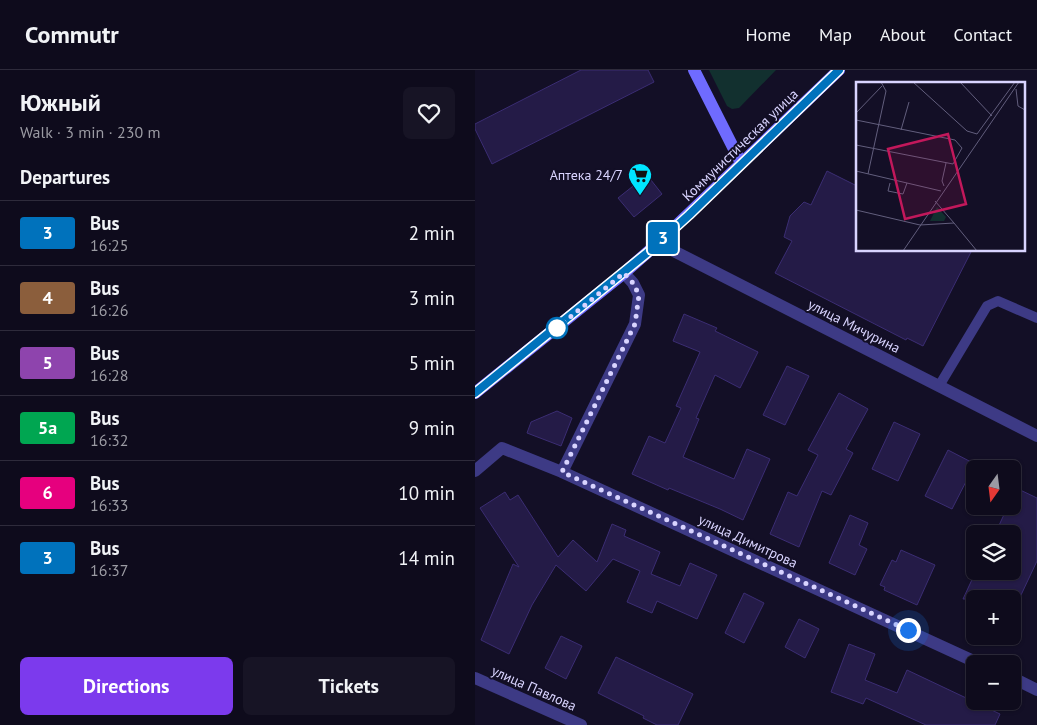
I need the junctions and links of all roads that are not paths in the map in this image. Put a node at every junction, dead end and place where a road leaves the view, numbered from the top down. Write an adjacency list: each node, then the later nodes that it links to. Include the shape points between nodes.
1 (694, 70): 3 (main road)
2 (839, 70): 3 (main road, Коммунистическая улица)
3 (741, 163): 4 (main road, Коммунистическая улица)
4 (658, 243): 5 (main road, Коммунистическая улица); 7 (street, улица Мичурина)
5 (624, 273): 8 (main road, Коммунистическая улица); 11 (street, via 639,295 635,324)
6 (1037, 318): 7 (lane, via 998,301 987,306)
7 (939, 386): 9 (street, улица Мичурина)
8 (475, 393)
9 (1037, 436)
10 (475, 471): 11 (street, улица Димитрова, via 503,448)
11 (562, 472): 12 (street, улица Димитрова)
12 (966, 657)
13 (475, 678): 16 (street, улица Павлова)
14 (1021, 682): 15 (street)
15 (1037, 690)
16 (581, 725)

